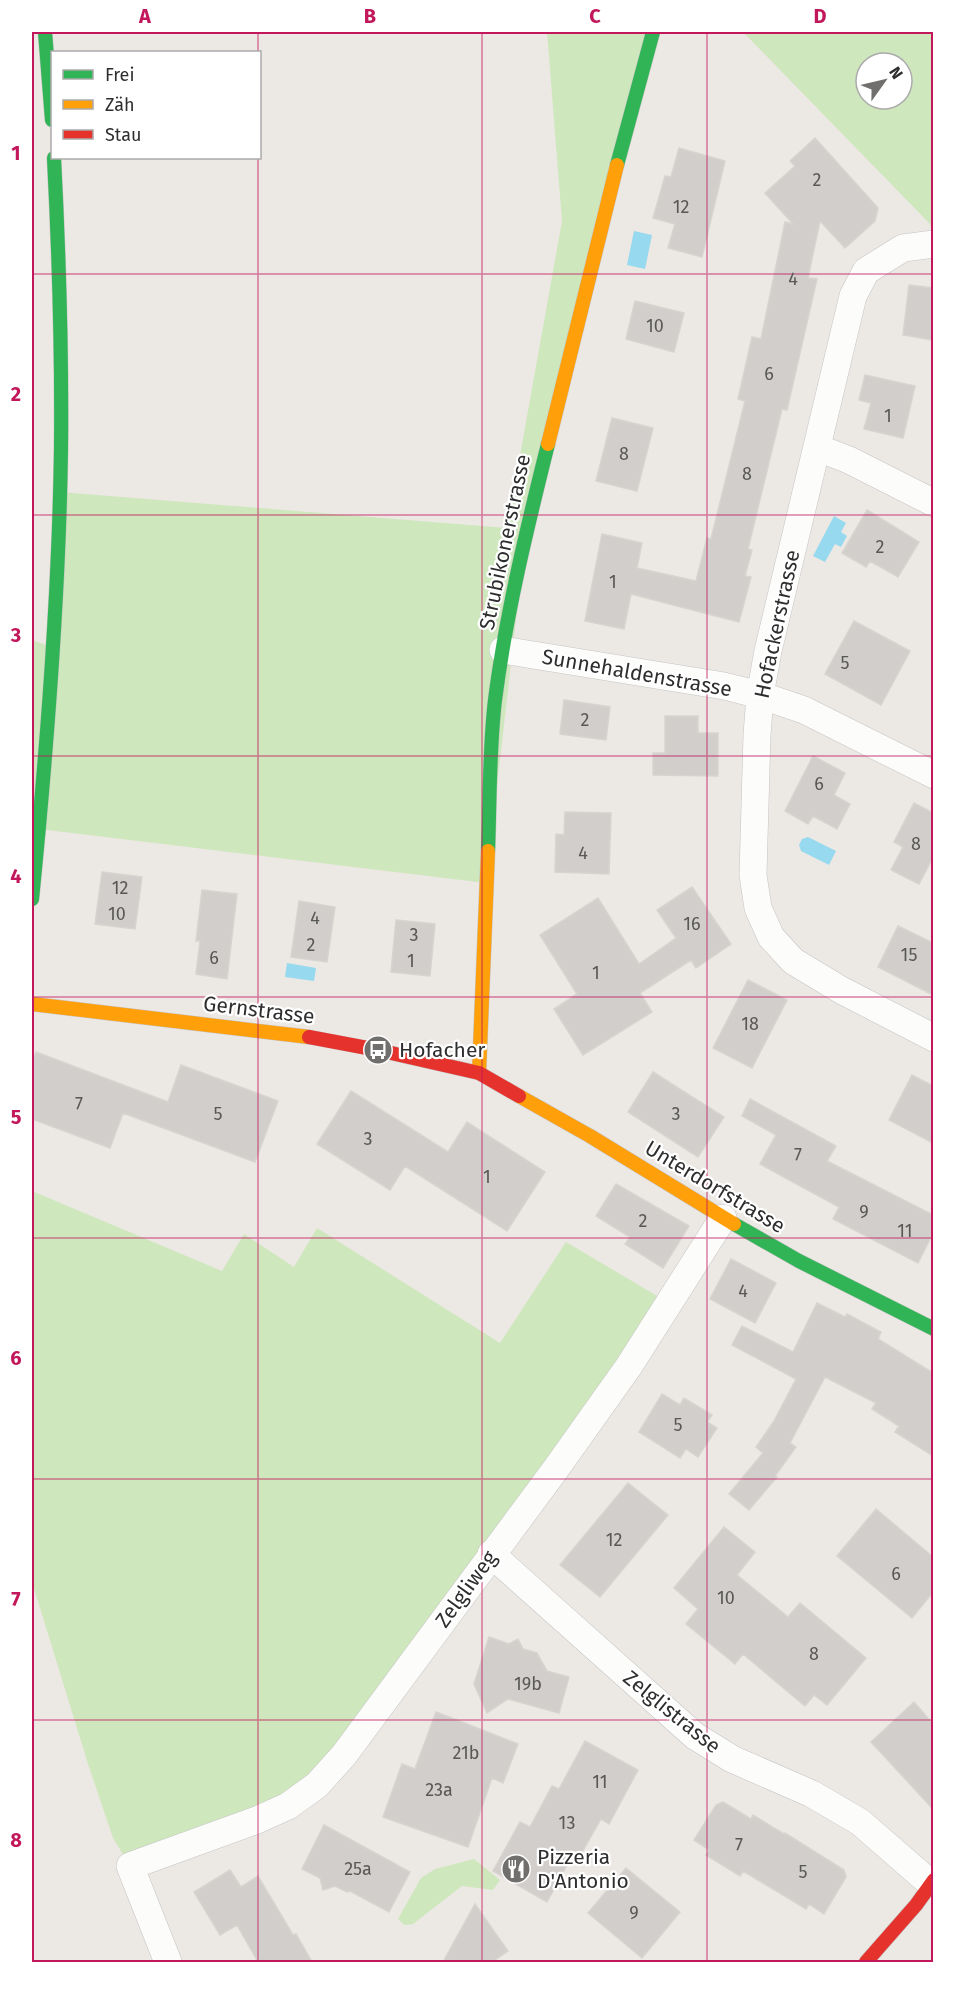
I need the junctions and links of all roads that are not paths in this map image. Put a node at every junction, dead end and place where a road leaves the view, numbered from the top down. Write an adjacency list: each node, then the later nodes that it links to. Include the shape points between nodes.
1 (45, 32): 3 (street)
2 (653, 32): 8 (street, Strubikonerstrasse, via 528,521)
3 (51, 107)
4 (54, 159): 11 (street, via 61,317 59,539)
5 (933, 244): 6 (street, Hofackerstrasse, via 903,248 866,271 853,296)
6 (818, 448): 7 (street); 9 (street, Hofackerstrasse)
7 (933, 503)
8 (503, 650): 9 (street, Sunnehaldenstrasse); 14 (street, Strubikonerstrasse, via 495,702)
9 (760, 695): 10 (street, Sunnehaldenstrasse, via 804,710); 13 (street, Hofackerstrasse, via 753,875 758,908 771,937 816,977)
10 (933, 775)
11 (32, 899)
12 (32, 1004): 14 (street, Gernstrasse, via 309,1037)
13 (933, 1038)
14 (479, 1073): 15 (street, Unterdorfstrasse)
15 (723, 1218): 16 (street, Unterdorfstrasse); 17 (street, Zelgliweg, via 629,1366)
16 (933, 1329)
17 (491, 1554): 18 (street, Zelglistrasse, via 696,1736 732,1760 812,1794 860,1822); 19 (street, Zelgliweg, via 344,1755 317,1785 288,1806 257,1820 130,1866)
18 (932, 1882): 20 (street)
19 (168, 1962)
20 (866, 1962)

